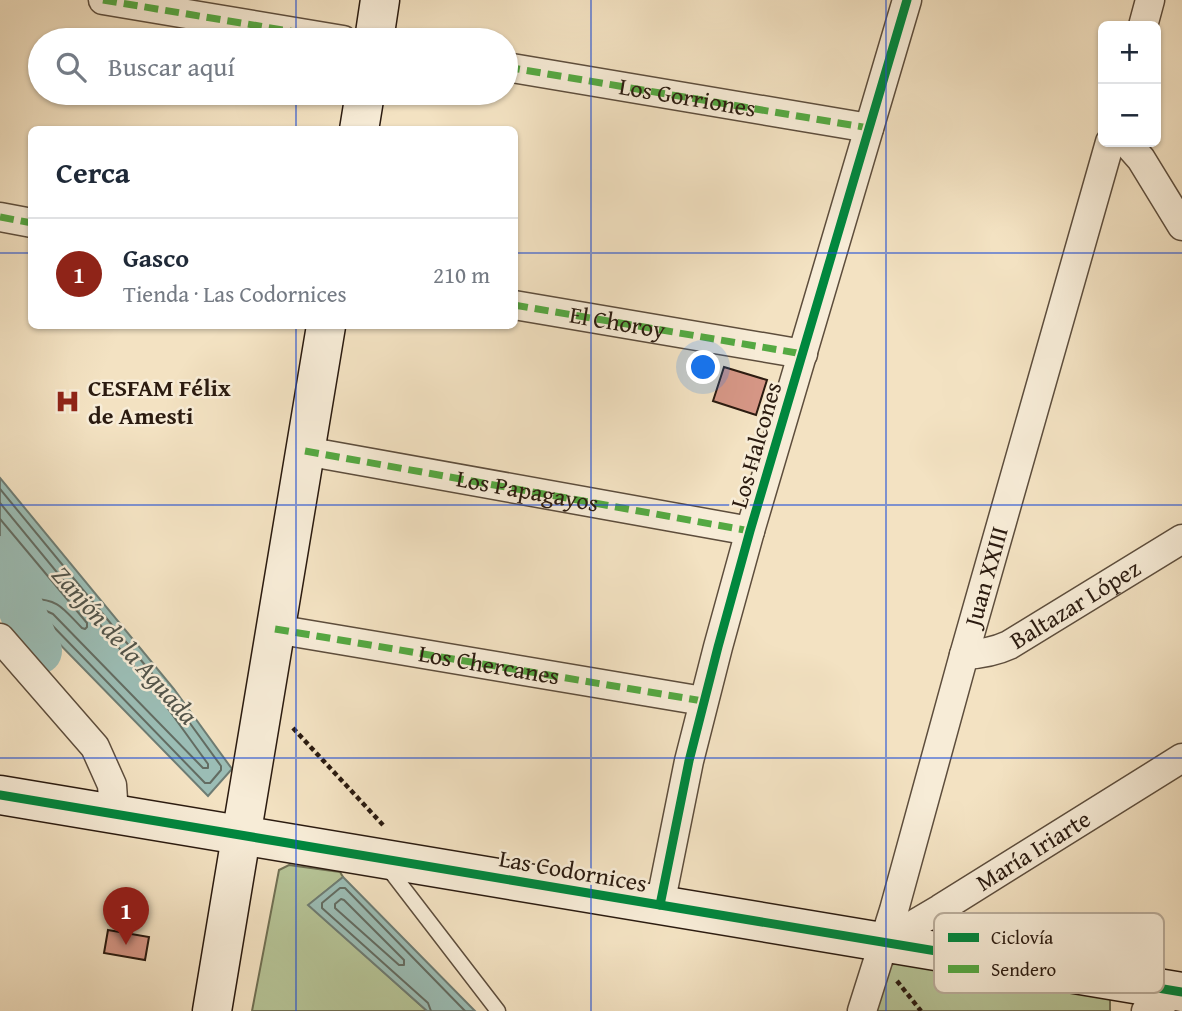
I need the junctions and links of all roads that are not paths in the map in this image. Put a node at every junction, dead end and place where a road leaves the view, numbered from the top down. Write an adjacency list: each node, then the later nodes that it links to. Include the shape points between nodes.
1 (103, 0): 6 (street)
2 (380, 0): 7 (street)
3 (907, 0): 11 (street, Los Halcones)
4 (1150, 0): 5 (street)
5 (1144, 21)
6 (271, 28)
7 (376, 28)
8 (518, 69): 11 (street, Los Gorriones)
9 (363, 105): 10 (street)
10 (360, 126)
11 (869, 128): 19 (street, Los Halcones)
12 (1109, 147): 25 (street, Juan XXIII)
13 (1130, 147): 16 (street)
14 (0, 217): 15 (street)
15 (28, 222)
16 (1182, 226)
17 (518, 306): 19 (street, El Choroy)
18 (325, 329): 20 (street)
19 (803, 354): 21 (street, Los Halcones)
20 (305, 451): 21 (street, Los Papagayos); 23 (street)
21 (750, 531): 26 (street, Los Halcones)
22 (1182, 539): 25 (street, Baltazar López, via 1009,645)
23 (275, 629): 26 (street, Los Chercanes); 30 (street)
24 (0, 638): 29 (street, via 95,747 112,785)
25 (964, 655): 33 (street, Juan XXIII)
26 (703, 701): 32 (street, Los Halcones)
27 (1182, 758): 33 (street, María Iriarte)
28 (0, 795): 29 (street, Las Codornices)
29 (114, 814): 30 (street, Las Codornices)
30 (241, 835): 31 (street, Las Codornices); 36 (street)
31 (382, 841): 32 (street, Las Codornices); 37 (lane)
32 (660, 905): 33 (street, Las Codornices)
33 (884, 942): 34 (street, Las Codornices); 38 (street, Juan XXIII)
34 (934, 950)
35 (1181, 991): 39 (street)
36 (212, 1011)
37 (498, 1011)
38 (862, 1011)
39 (1146, 1011)

